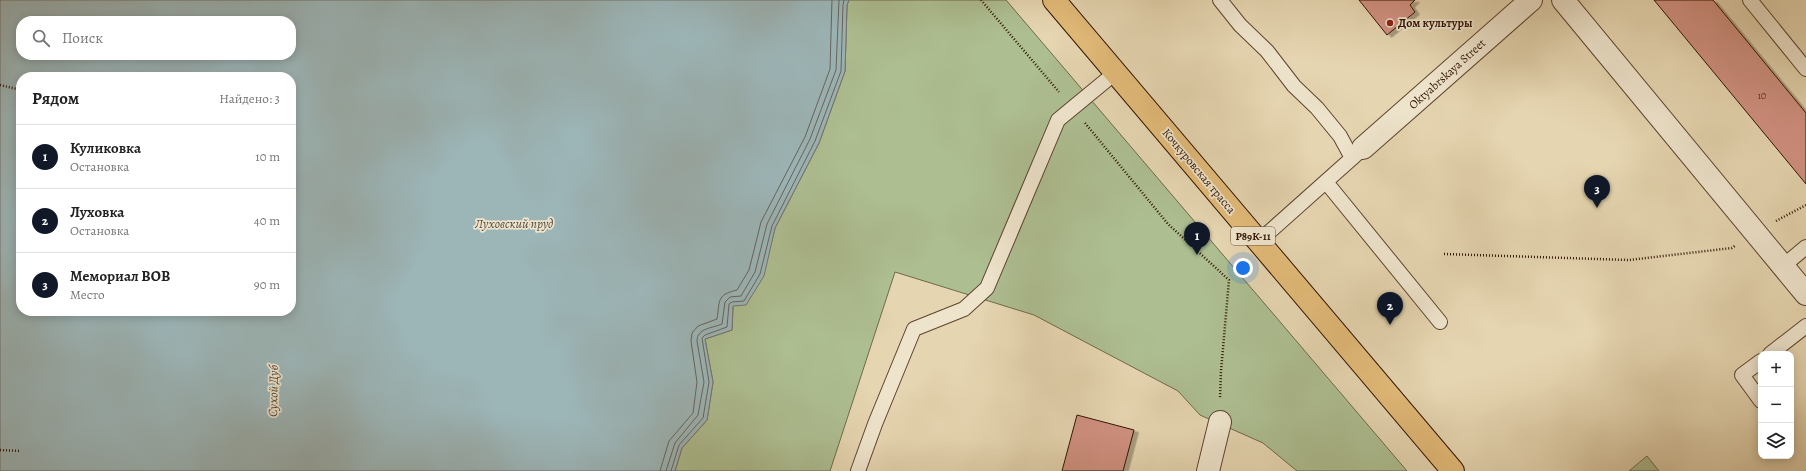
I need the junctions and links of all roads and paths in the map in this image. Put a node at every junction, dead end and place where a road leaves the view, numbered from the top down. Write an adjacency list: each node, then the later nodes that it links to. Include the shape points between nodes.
1 (981, 0): 11 (path)
2 (1054, 0): 8 (main road, Кочкуровская трасса / Р89К-11)
3 (1220, 0): 13 (lane, via 1240,25 1267,51 1294,86)
4 (1530, 0): 13 (street, Oktyabrskaya Street)
5 (1563, 0): 16 (street)
6 (1750, 0): 7 (lane)
7 (1806, 69)
8 (1115, 73): 17 (main road, Кочкуровская трасса / Р89К-11); 30 (lane, via 1058,120 987,288 964,309 914,328 874,424)
9 (0, 85): 10 (path)
10 (16, 89)
11 (1062, 95)
12 (1082, 119): 27 (path, via 1168,224 1229,280 1221,371)
13 (1358, 153): 14 (lane)
14 (1326, 182): 17 (lane); 22 (lane)
15 (1806, 204): 16 (path)
16 (1754, 233): 19 (path, via 1732,248 1629,260); 20 (street)
17 (1258, 242): 32 (main road, Кочкуровская трасса / Р89К-11)
18 (1806, 247): 20 (lane)
19 (1444, 254)
20 (1782, 267): 21 (street)
21 (1806, 294)
22 (1440, 322)
23 (1806, 326): 24 (lane)
24 (1774, 351)
25 (1758, 363): 26 (lane, via 1742,375)
26 (1758, 397)
27 (1220, 422): 31 (street)
28 (0, 450): 29 (path)
29 (21, 451)
30 (858, 471)
31 (1208, 471)
32 (1453, 471)

